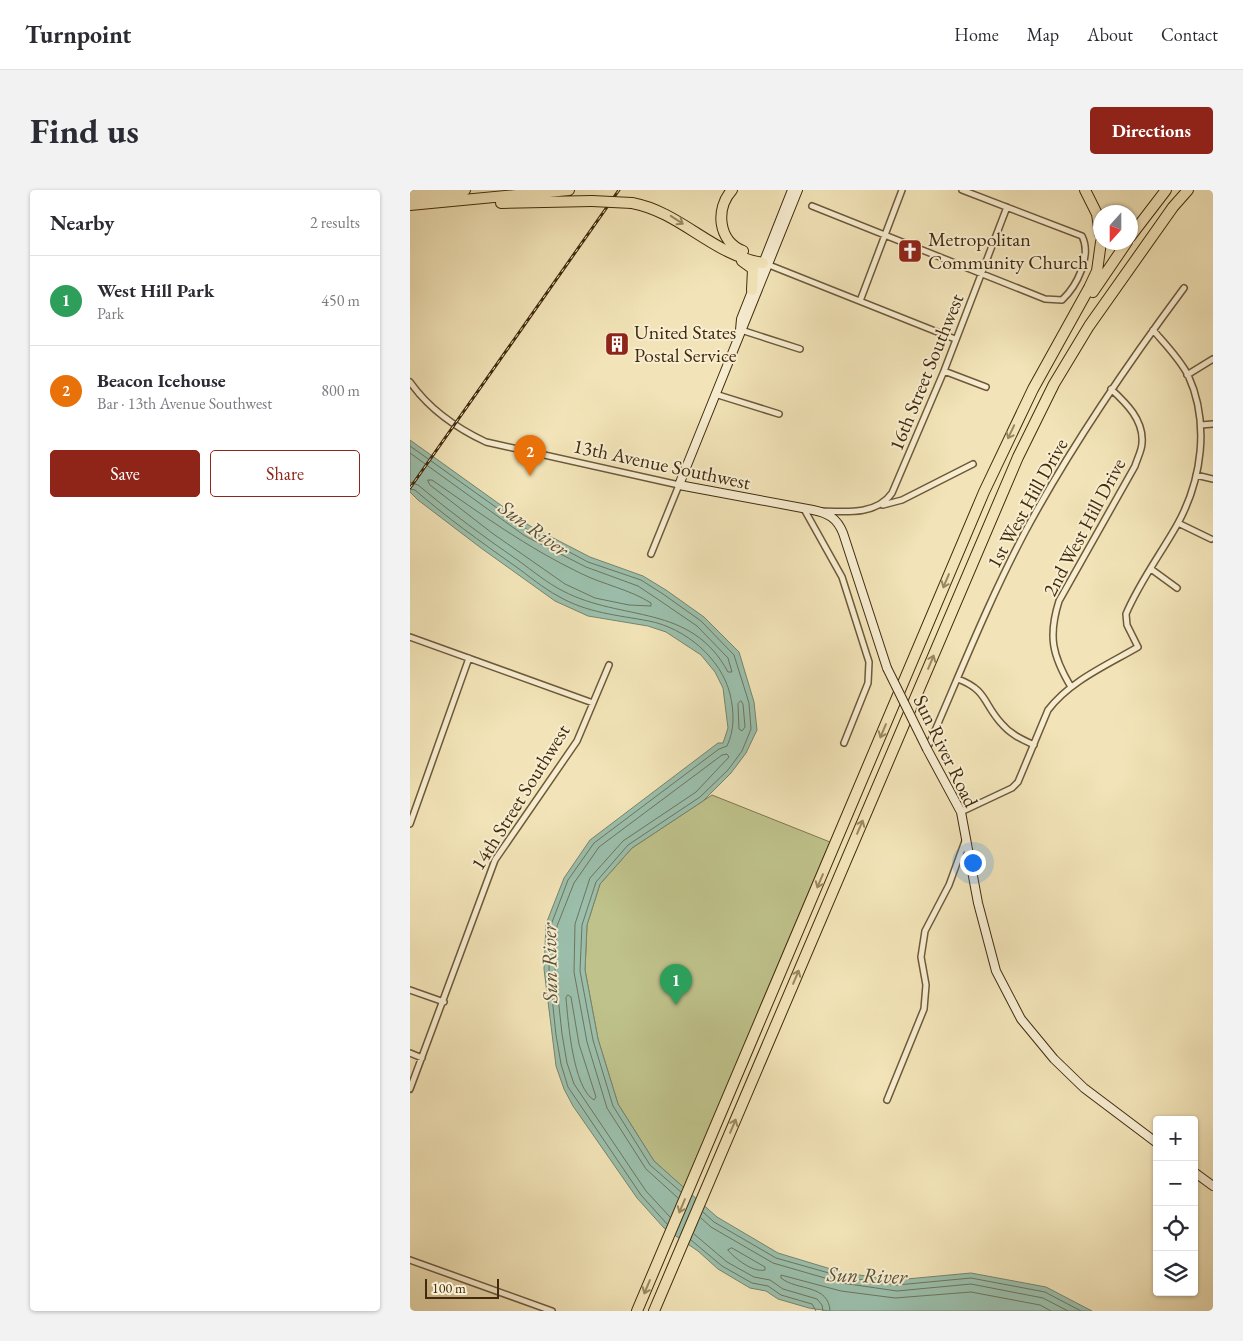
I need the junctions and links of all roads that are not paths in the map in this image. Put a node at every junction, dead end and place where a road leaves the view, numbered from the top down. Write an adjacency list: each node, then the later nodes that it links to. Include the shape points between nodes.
1 (569, 190): 11 (highway)
2 (732, 190): 21 (highway, via 723,201 722,228 733,246)
3 (792, 190): 21 (street)
4 (798, 190): 21 (street)
5 (902, 190): 17 (street)
6 (962, 190): 15 (street)
7 (1085, 190): 14 (highway)
8 (1166, 190): 16 (highway)
9 (1188, 190): 77 (highway, one-way to 9, via 1018,457 1054,384 1089,326)
10 (410, 195): 11 (highway)
11 (464, 195): 12 (highway); 18 (highway, one-way to 18, bridge, via 477,203 632,203 668,215)
12 (410, 206)
13 (812, 206): 17 (street)
14 (1093, 206)
15 (1007, 207): 22 (street, 16th Street Southwest); 22 (street, via 1082,236 1085,256 1079,274 1062,300 1045,298)
16 (1138, 227)
17 (885, 235): 22 (street); 25 (street)
18 (720, 247): 21 (highway); 24 (highway, via 751,265 755,274)
19 (1100, 250): 35 (highway, via 1097,272)
20 (1122, 250): 35 (highway)
21 (766, 264): 24 (street); 25 (street); 26 (street, via 748,319)
22 (981, 274): 28 (street, 16th Street Southwest)
23 (1184, 288): 27 (street, 1st West Hill Drive)
24 (752, 290): 26 (street)
25 (860, 301): 28 (street)
26 (740, 330): 29 (street); 37 (street)
27 (1153, 330): 32 (street); 36 (street, 1st West Hill Drive)
28 (955, 339): 31 (street, 16th Street Southwest)
29 (800, 349)
30 (1213, 359): 32 (street)
31 (944, 371): 34 (street); 45 (street, 16th Street Southwest, via 892,493)
32 (1188, 375): 40 (street)
33 (410, 382): 44 (street, 13th Avenue Southwest, via 447,419 486,442)
34 (986, 387)
35 (1033, 389): 76 (highway, one-way to 76, via 984,492)
36 (1111, 389): 56 (street, 1st West Hill Drive, via 1025,533); 57 (street, 2nd West Hill Drive, via 1139,422 1142,442 1135,466 1059,601 1053,621 1052,644 1059,666)
37 (715, 394): 38 (street); 44 (street)
38 (779, 414)
39 (1213, 424): 40 (street)
40 (1201, 425): 42 (street)
41 (973, 464): 45 (street, via 902,500)
42 (1196, 476): 43 (street); 48 (street)
43 (1213, 479)
44 (680, 485): 46 (street, 13th Avenue Southwest); 50 (street)
45 (882, 505): 47 (street, 13th Avenue Southwest, via 843,512)
46 (804, 509): 47 (street, 13th Avenue Southwest); 59 (street, via 842,577 869,662 868,683)
47 (813, 510): 61 (street, Sun River Road, bridge, via 827,513 840,525 887,668)
48 (1178, 524): 49 (street); 51 (street)
49 (1211, 539)
50 (652, 554)
51 (1152, 569): 52 (street); 57 (street, via 1126,614 1127,625 1138,647)
52 (1177, 588)
53 (410, 638): 54 (street)
54 (469, 658): 58 (street); 63 (street)
55 (608, 665): 58 (street, 14th Street Southwest)
56 (958, 679): 60 (street, via 976,688 1009,732); 61 (street, 1st West Hill Drive)
57 (1071, 686): 60 (street, via 1048,710)
58 (593, 703): 66 (street, 14th Street Southwest, via 576,741 495,860)
59 (844, 743)
60 (1034, 745): 62 (street, via 1018,782 1012,788)
61 (928, 749): 62 (street, Sun River Road)
62 (962, 812): 64 (street, Sun River Road)
63 (410, 824)
64 (966, 838): 70 (street, via 949,885 925,931 921,957 926,985 924,1009); 71 (street, Sun River Road, via 978,904 996,971 1021,1019 1054,1059 1084,1088)
65 (410, 990): 66 (street)
66 (444, 1002): 68 (street, 14th Street Southwest)
67 (410, 1053): 68 (street)
68 (422, 1058): 69 (street, 14th Street Southwest)
69 (410, 1089)
70 (887, 1100)
71 (1153, 1141)
72 (1198, 1175): 73 (street)
73 (1213, 1186)
74 (410, 1260): 75 (street)
75 (552, 1311)
76 (636, 1311)
77 (654, 1311)

